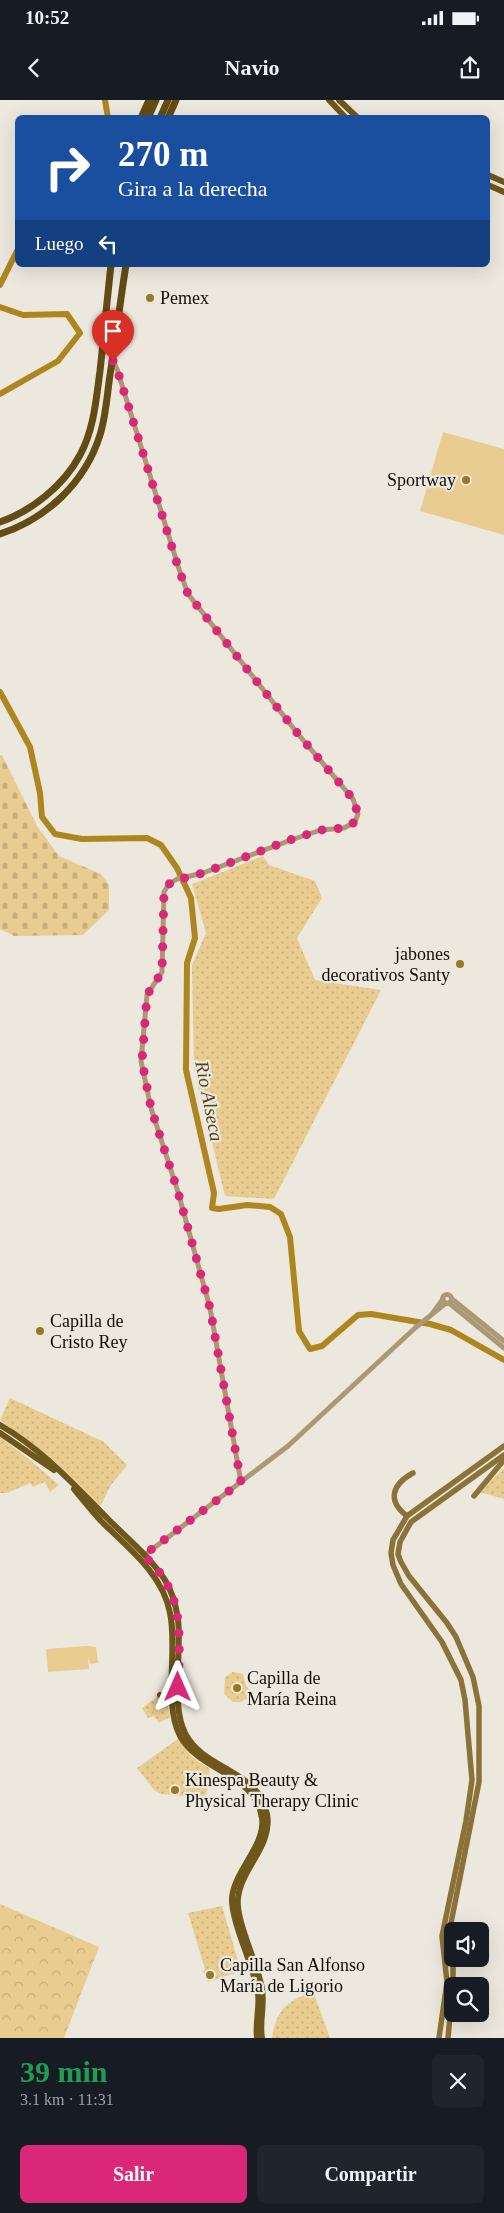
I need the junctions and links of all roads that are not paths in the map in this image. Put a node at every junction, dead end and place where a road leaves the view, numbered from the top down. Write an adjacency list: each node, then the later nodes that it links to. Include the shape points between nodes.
1 (149, 100): 7 (highway)
2 (156, 100): 8 (highway)
3 (168, 100): 9 (highway)
4 (176, 100): 10 (highway)
5 (329, 100): 11 (main road)
6 (339, 100): 12 (main road)
7 (142, 115)
8 (149, 115)
9 (161, 115)
10 (169, 115)
11 (343, 115)
12 (355, 115)
13 (490, 177): 14 (main road)
14 (504, 182)
15 (490, 185): 16 (main road)
16 (504, 192)
17 (111, 267): 22 (highway, via 96,403 83,449 70,470 44,497)
18 (126, 267): 19 (highway)
19 (113, 361): 20 (highway); 21 (street)
20 (110, 376): 21 (street, via 117,380); 23 (highway, via 100,434 86,467 66,493 48,509)
21 (126, 397): 33 (street, via 188,594 353,799 358,814 355,822 344,828 314,833 177,880 164,892 162,972 147,995 142,1061 151,1108 210,1308)
22 (0, 522)
23 (0, 534)
24 (447, 1301): 25 (street); 26 (street); 33 (street, via 288,1446)
25 (504, 1341)
26 (504, 1348)
27 (0, 1425): 36 (main road, via 65,1474)
28 (0, 1433): 37 (main road, via 62,1476)
29 (504, 1446): 35 (main road)
30 (504, 1455): 41 (main road, via 411,1522 398,1547 403,1567 456,1637 476,1690 480,1721 479,1782)
31 (504, 1460): 34 (main road)
32 (413, 1473): 35 (main road, via 400,1482 394,1495 396,1506)
33 (241, 1482): 36 (street)
34 (474, 1496)
35 (406, 1516): 40 (main road, via 391,1548 394,1570 455,1664 465,1700 472,1790)
36 (144, 1555): 37 (street); 45 (main road, via 165,1580 176,1608 179,1713 183,1730 202,1753 252,1785 266,1810 266,1836 242,1882 237,1903 262,1988)
37 (138, 1560): 39 (main road, via 160,1585 170,1611)
38 (160, 1695): 39 (main road)
39 (172, 1702): 44 (main road, via 176,1724 186,1745 202,1760 250,1791 261,1813 262,1832 240,1873 232,1900 257,1990)
40 (452, 1883): 41 (main road); 46 (main road, via 442,1936 447,1982)
41 (459, 1884): 42 (main road, via 448,1938)
42 (453, 1977)
43 (449, 2022): 47 (main road)
44 (257, 2038)
45 (262, 2038)
46 (440, 2038)
47 (448, 2038)

